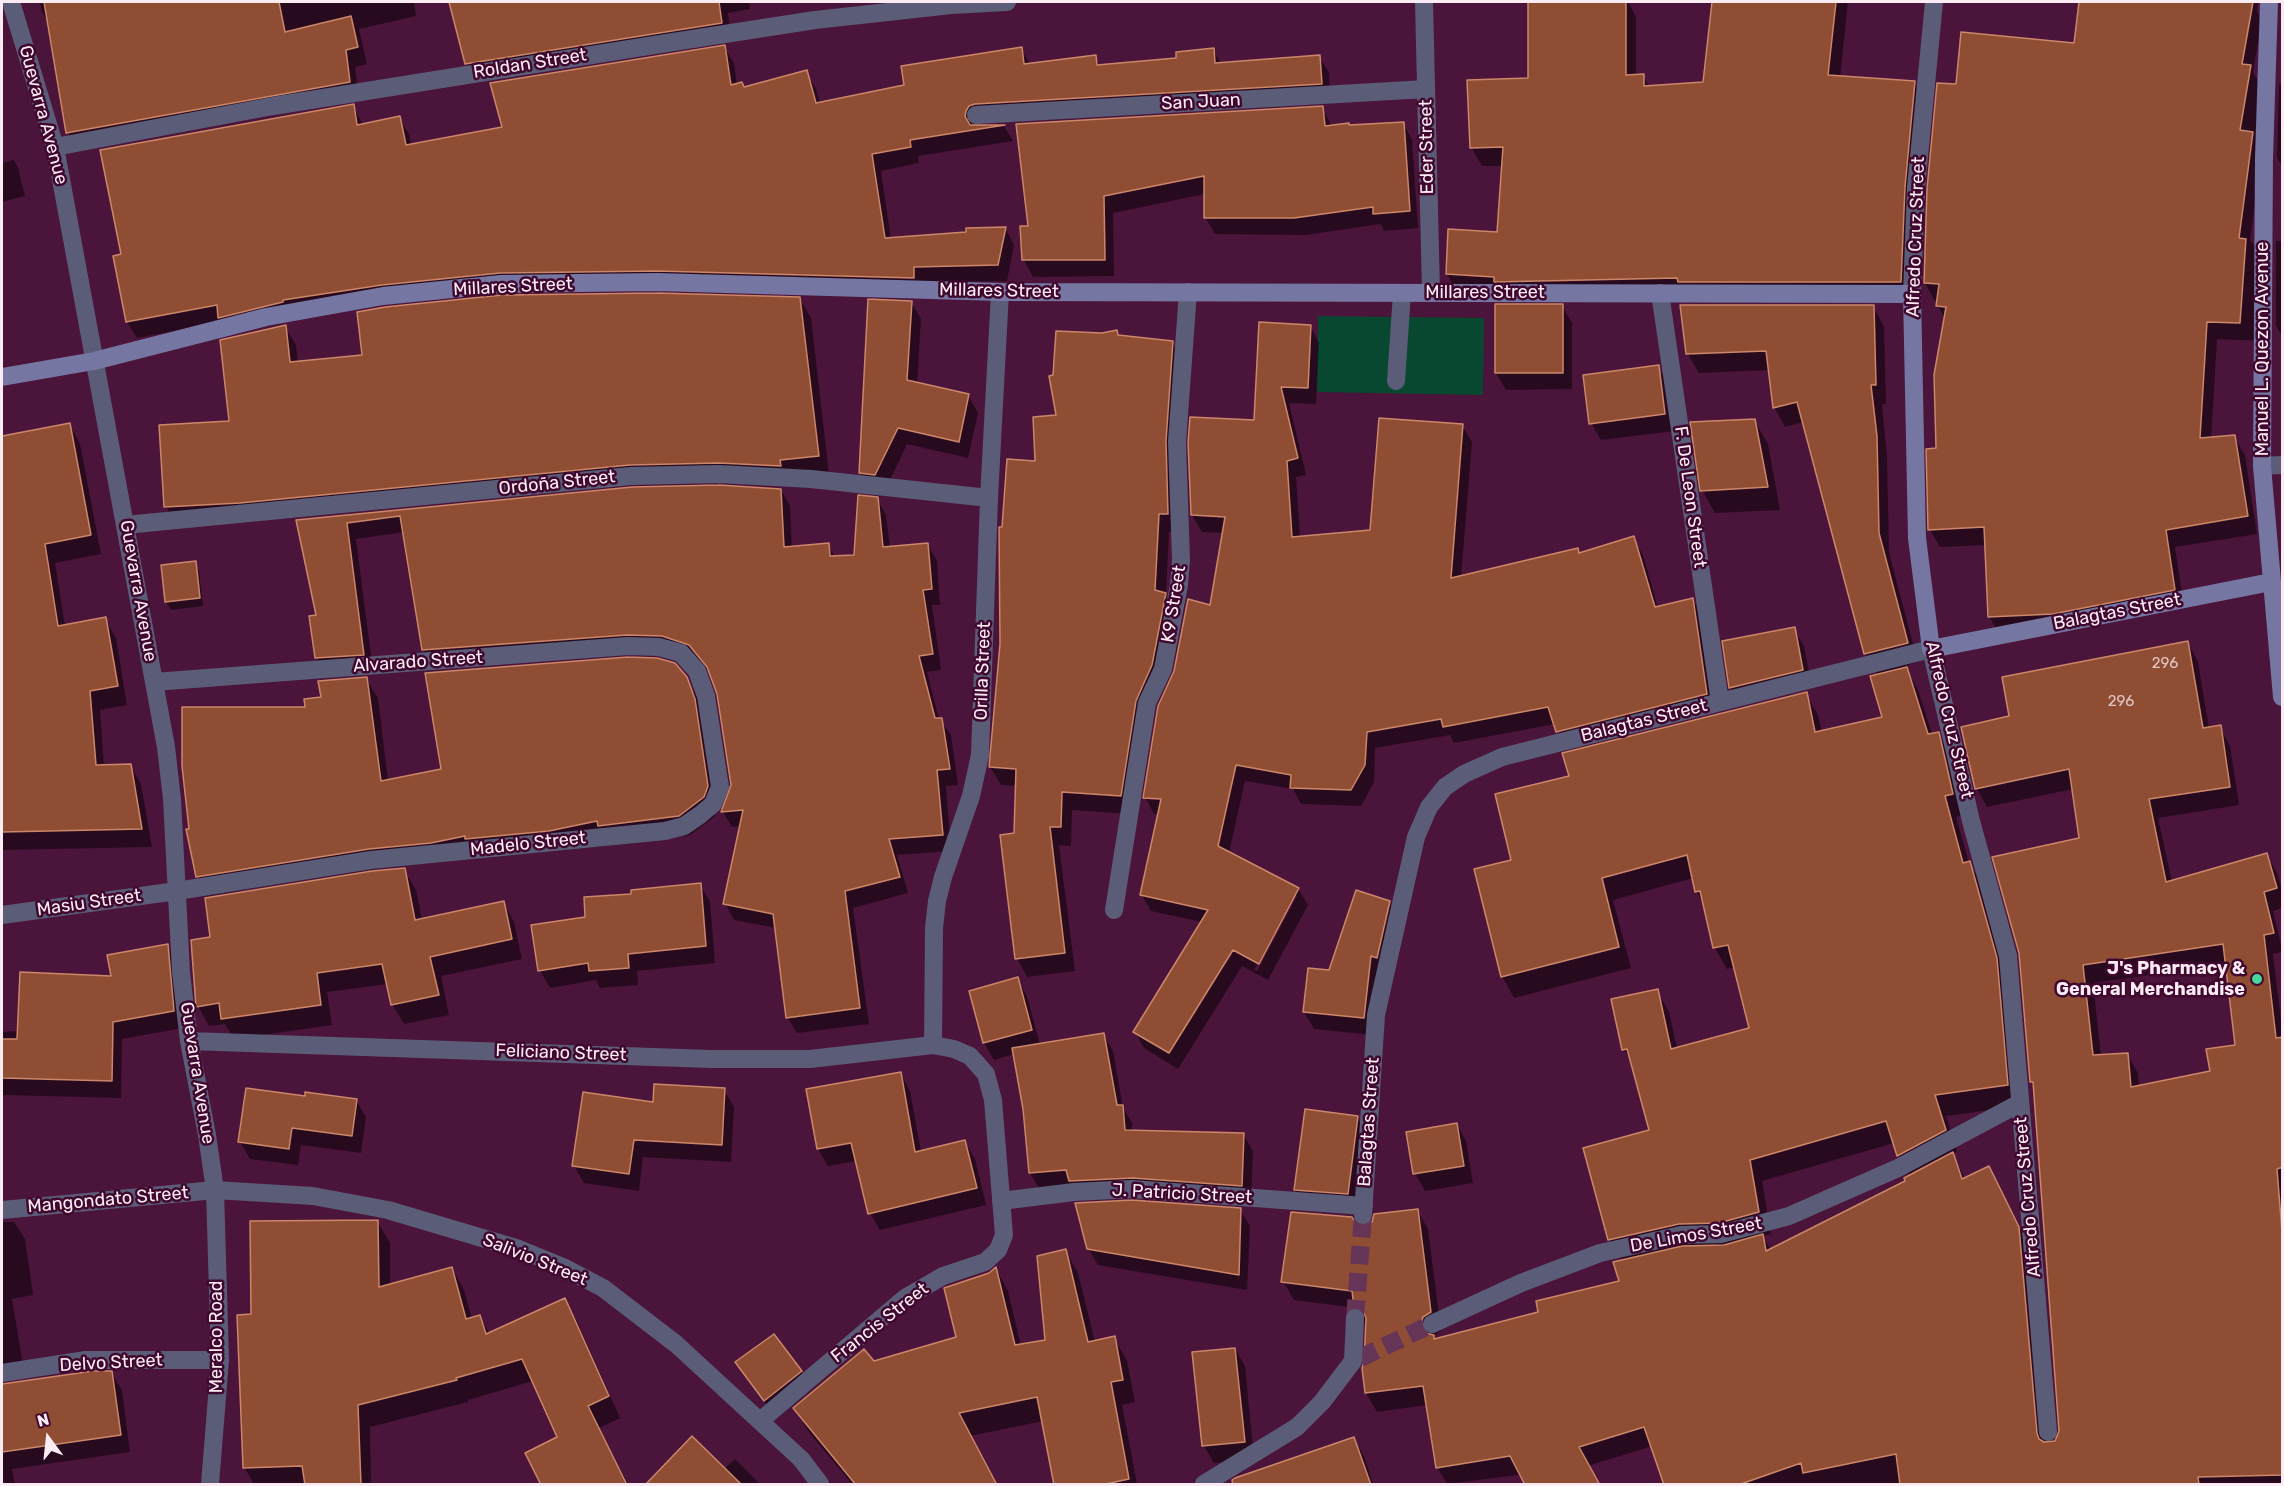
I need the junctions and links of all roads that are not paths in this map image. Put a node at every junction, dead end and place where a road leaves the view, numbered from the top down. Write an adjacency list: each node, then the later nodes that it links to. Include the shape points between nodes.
1 (11, 2): 8 (street, Guevarra Avenue)
2 (1007, 2): 8 (street, Roldan Street, via 815,20 709,36 456,75)
3 (1424, 2): 6 (street, Eder Street)
4 (1934, 2): 14 (street, Alfredo Cruz Street, via 1916,188)
5 (2269, 2): 18 (street, Manuel L. Quezon Avenue)
6 (1426, 88): 7 (street, San Juan); 11 (street, Eder Street)
7 (976, 115)
8 (55, 147): 15 (street, Guevarra Avenue)
9 (1000, 292): 10 (street, Millares Street); 15 (street, Millares Street, via 657,282 501,285 383,296 266,317); 20 (street, Orilla Street)
10 (1188, 292): 12 (street, Millares Street); 30 (street, K9 Street, via 1177,442 1179,585 1163,669 1147,703)
11 (1431, 292): 12 (street, Millares Street); 13 (street, Millares Street)
12 (1402, 293): 17 (street)
13 (1660, 293): 14 (street, Millares Street); 28 (street, F. De Leon Street)
14 (1912, 294): 23 (street, Alfredo Cruz Street, via 1917,538)
15 (94, 361): 16 (street, Millares Street); 21 (street, Guevarra Avenue)
16 (2, 377)
17 (1396, 381)
18 (2262, 465): 19 (street); 22 (street, Manuel L. Quezon Avenue)
19 (2283, 465)
20 (988, 498): 21 (street, Ordoña Street, via 800,479 719,474 632,476); 33 (street, Orilla Street, via 980,755 937,902)
21 (125, 525): 26 (street, Guevarra Avenue)
22 (2271, 582): 23 (street, Balagtas Street); 25 (street, Manuel L. Quezon Avenue)
23 (1931, 649): 28 (street, Balagtas Street); 34 (street, Alfredo Cruz Street, via 1971,821 2008,956)
24 (681, 653): 26 (street, Alvarado Street, via 659,647 628,646); 29 (street, Madelo Street, via 697,671 706,696 720,788 713,804 684,826 371,860)
25 (2281, 674): 27 (street, Manuel L. Quezon Avenue)
26 (154, 682): 29 (street, Guevarra Avenue, via 166,747)
27 (2283, 697)
28 (1720, 702): 38 (street, Balagtas Street, via 1502,757 1445,787 1429,807 1416,837 1376,1015)
29 (177, 891): 31 (street, Masiu Street); 32 (street, Guevarra Avenue)
30 (1114, 910)
31 (2, 915)
32 (189, 1041): 33 (street, Feliciano Street, via 711,1059 810,1059); 35 (street, Guevarra Avenue)
33 (933, 1044): 36 (street, Francis Street, via 970,1056 986,1074 993,1100)
34 (2020, 1103): 40 (street, De Limos Street, via 1898,1167 1788,1216 1721,1234 1681,1235 1600,1253 1521,1283); 44 (street, Alfredo Cruz Street)
35 (215, 1190): 37 (street, Mangondato Street); 41 (street, Meralco Road); 43 (street, Salivio Street, via 313,1196 388,1209 519,1249 563,1267 603,1288 683,1350)
36 (1001, 1201): 38 (street, J. Patricio Street, via 1132,1189); 43 (street, Francis Street, via 1004,1234 998,1250 985,1262 943,1276 905,1298)
37 (2, 1210)
38 (1363, 1211)
39 (1355, 1318): 47 (street, via 1357,1359 1322,1402 1297,1426)
40 (1432, 1324)
41 (220, 1360): 42 (street, Delvo Street, via 86,1360); 45 (street, Meralco Road)
42 (2, 1373)
43 (760, 1421): 46 (street, Salivio Street, via 801,1459)
44 (2048, 1432)
45 (210, 1485)
46 (820, 1485)
47 (1204, 1485)

